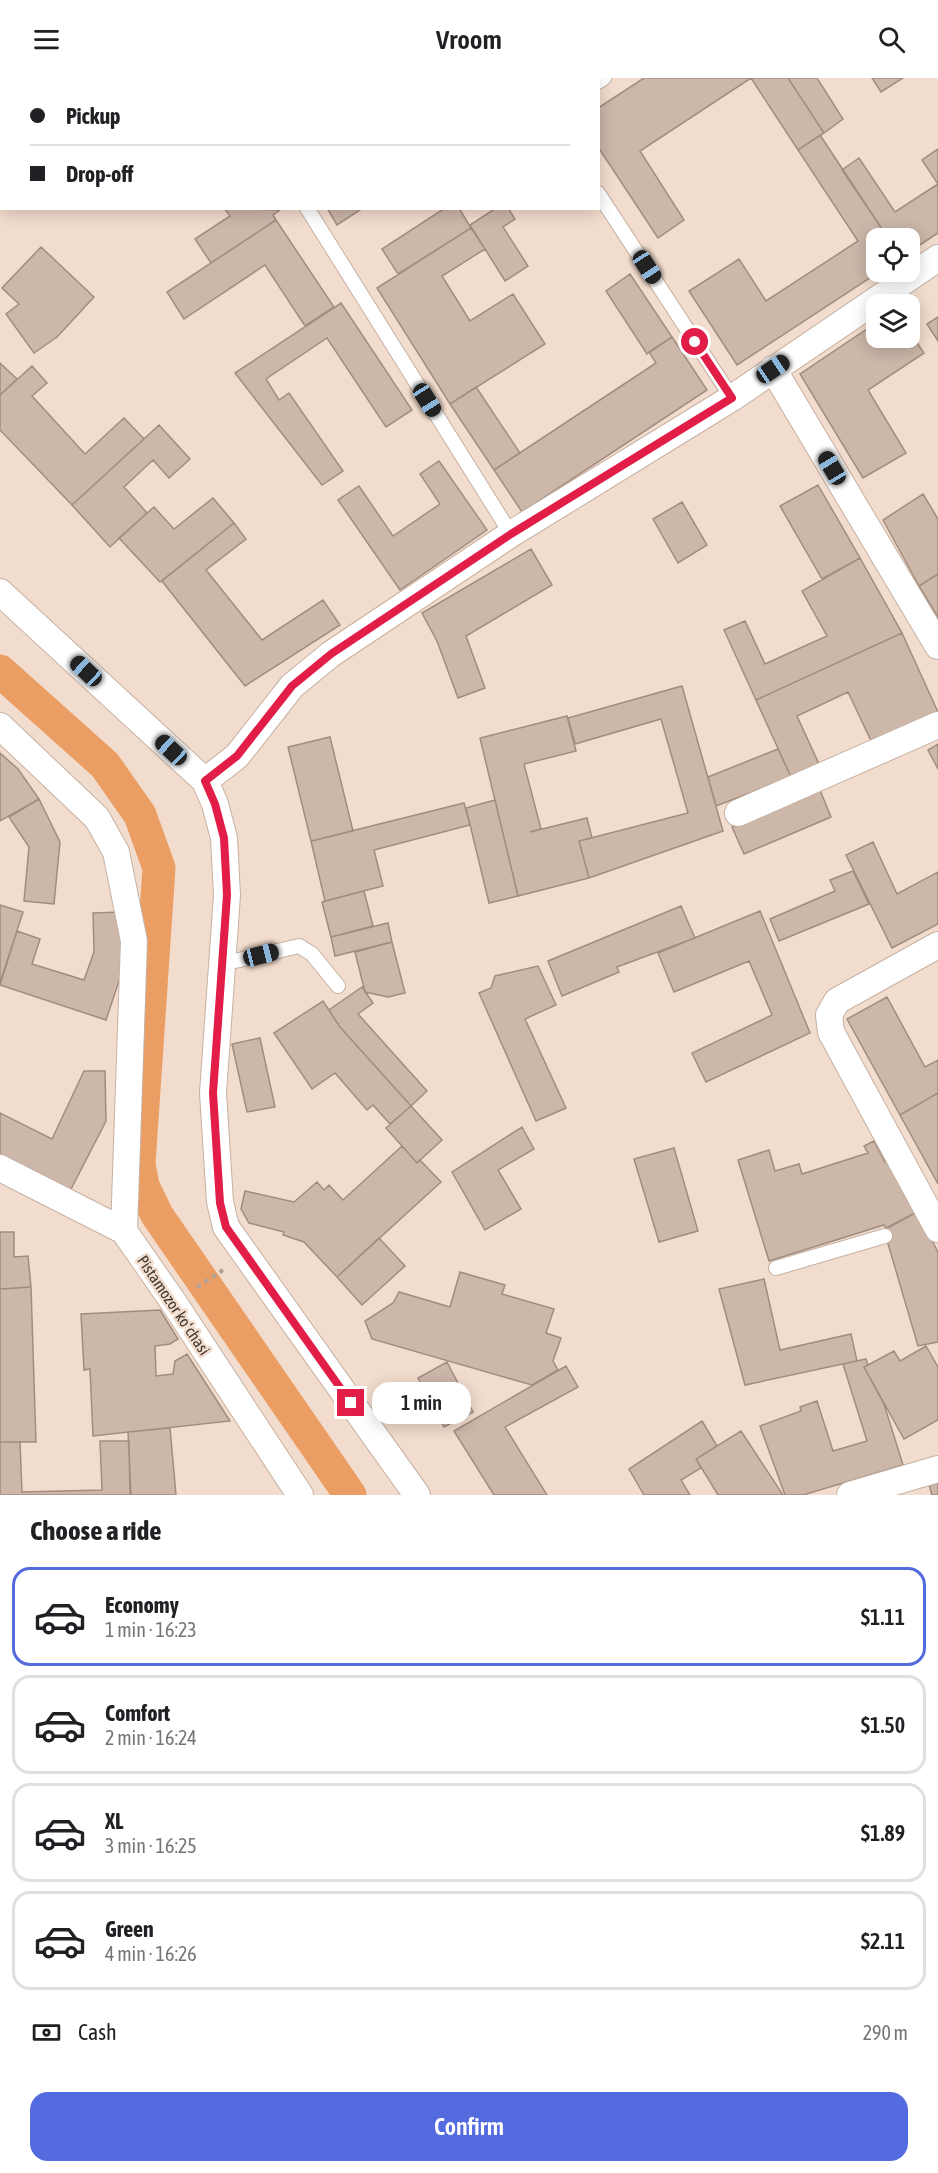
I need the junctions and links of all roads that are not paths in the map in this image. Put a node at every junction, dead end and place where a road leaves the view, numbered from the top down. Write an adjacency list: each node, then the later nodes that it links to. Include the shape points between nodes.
1 (600, 196): 5 (lane)
2 (308, 210): 6 (lane)
3 (938, 258): 4 (street)
4 (773, 369): 5 (street); 8 (street)
5 (732, 398): 6 (street)
6 (511, 534): 11 (street, via 324,660 292,686 237,756)
7 (0, 592): 11 (street)
8 (938, 646)
9 (938, 725): 12 (street)
10 (0, 726): 18 (street, via 97,818 116,852 134,941)
11 (205, 781): 14 (street, via 224,838 227,895)
12 (738, 813)
13 (938, 945): 17 (street, via 837,1001 829,1015 831,1032)
14 (222, 964): 15 (lane, via 299,946 312,954); 23 (street, via 213,1093 220,1203 226,1227)
15 (338, 986)
16 (0, 1168): 18 (street, Pistamozor koʻchasi)
17 (932, 1225)
18 (123, 1231): 22 (street, Pistamozor koʻchasi)
19 (885, 1236): 20 (lane)
20 (776, 1268)
21 (938, 1469): 24 (street)
22 (300, 1495)
23 (417, 1495)
24 (850, 1495)

